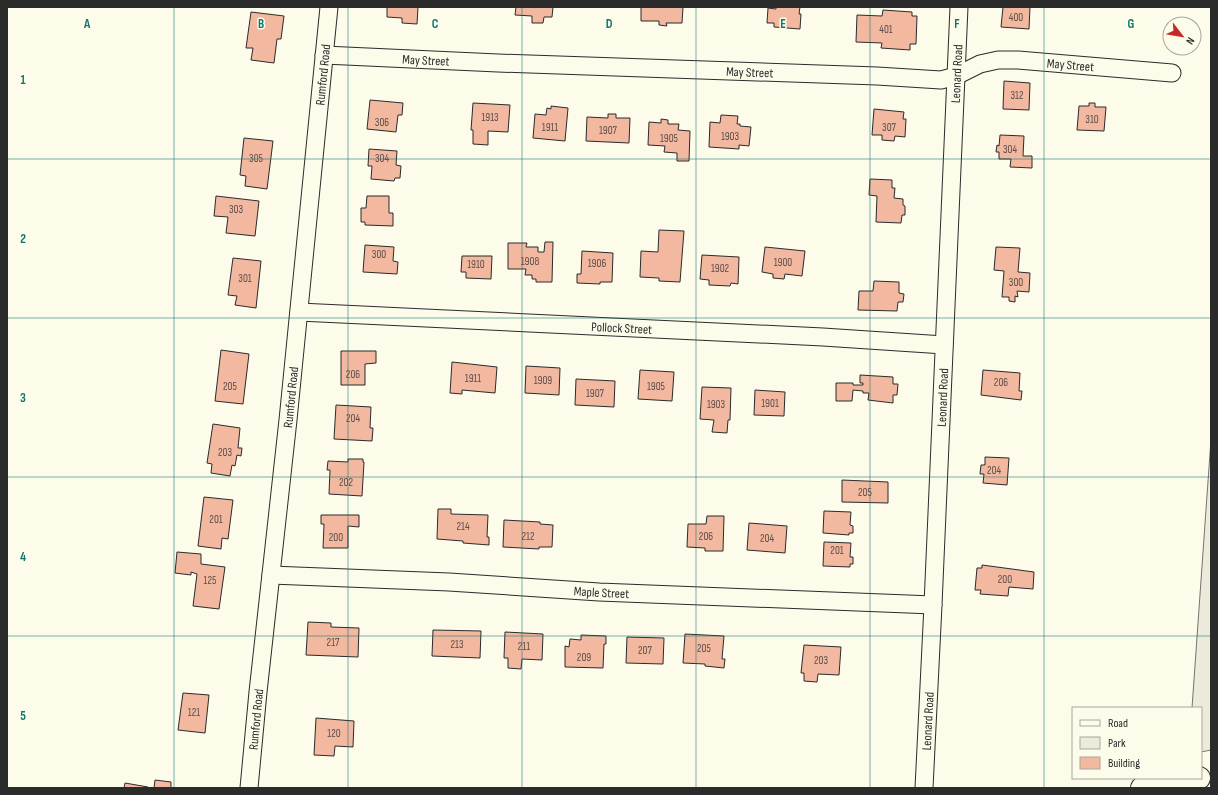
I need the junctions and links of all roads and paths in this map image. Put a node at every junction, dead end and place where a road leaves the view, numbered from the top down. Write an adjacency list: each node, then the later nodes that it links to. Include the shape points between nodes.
1 (329, 7): 3 (street, Rumford Road)
2 (959, 7): 5 (street, Leonard Road)
3 (324, 55): 5 (street, May Street, via 941,80); 6 (street, Rumford Road)
4 (1172, 73): 5 (street, May Street, via 998,60 980,64)
5 (956, 76): 7 (street, Leonard Road)
6 (299, 312): 7 (street, Pollock Street); 8 (street, Rumford Road)
7 (944, 345): 9 (street, Leonard Road)
8 (271, 575): 9 (street, Maple Street); 11 (street, Rumford Road)
9 (933, 605): 12 (street, Leonard Road)
10 (1194, 779): 13 (highway)
11 (249, 788)
12 (924, 788)
13 (1142, 788)

